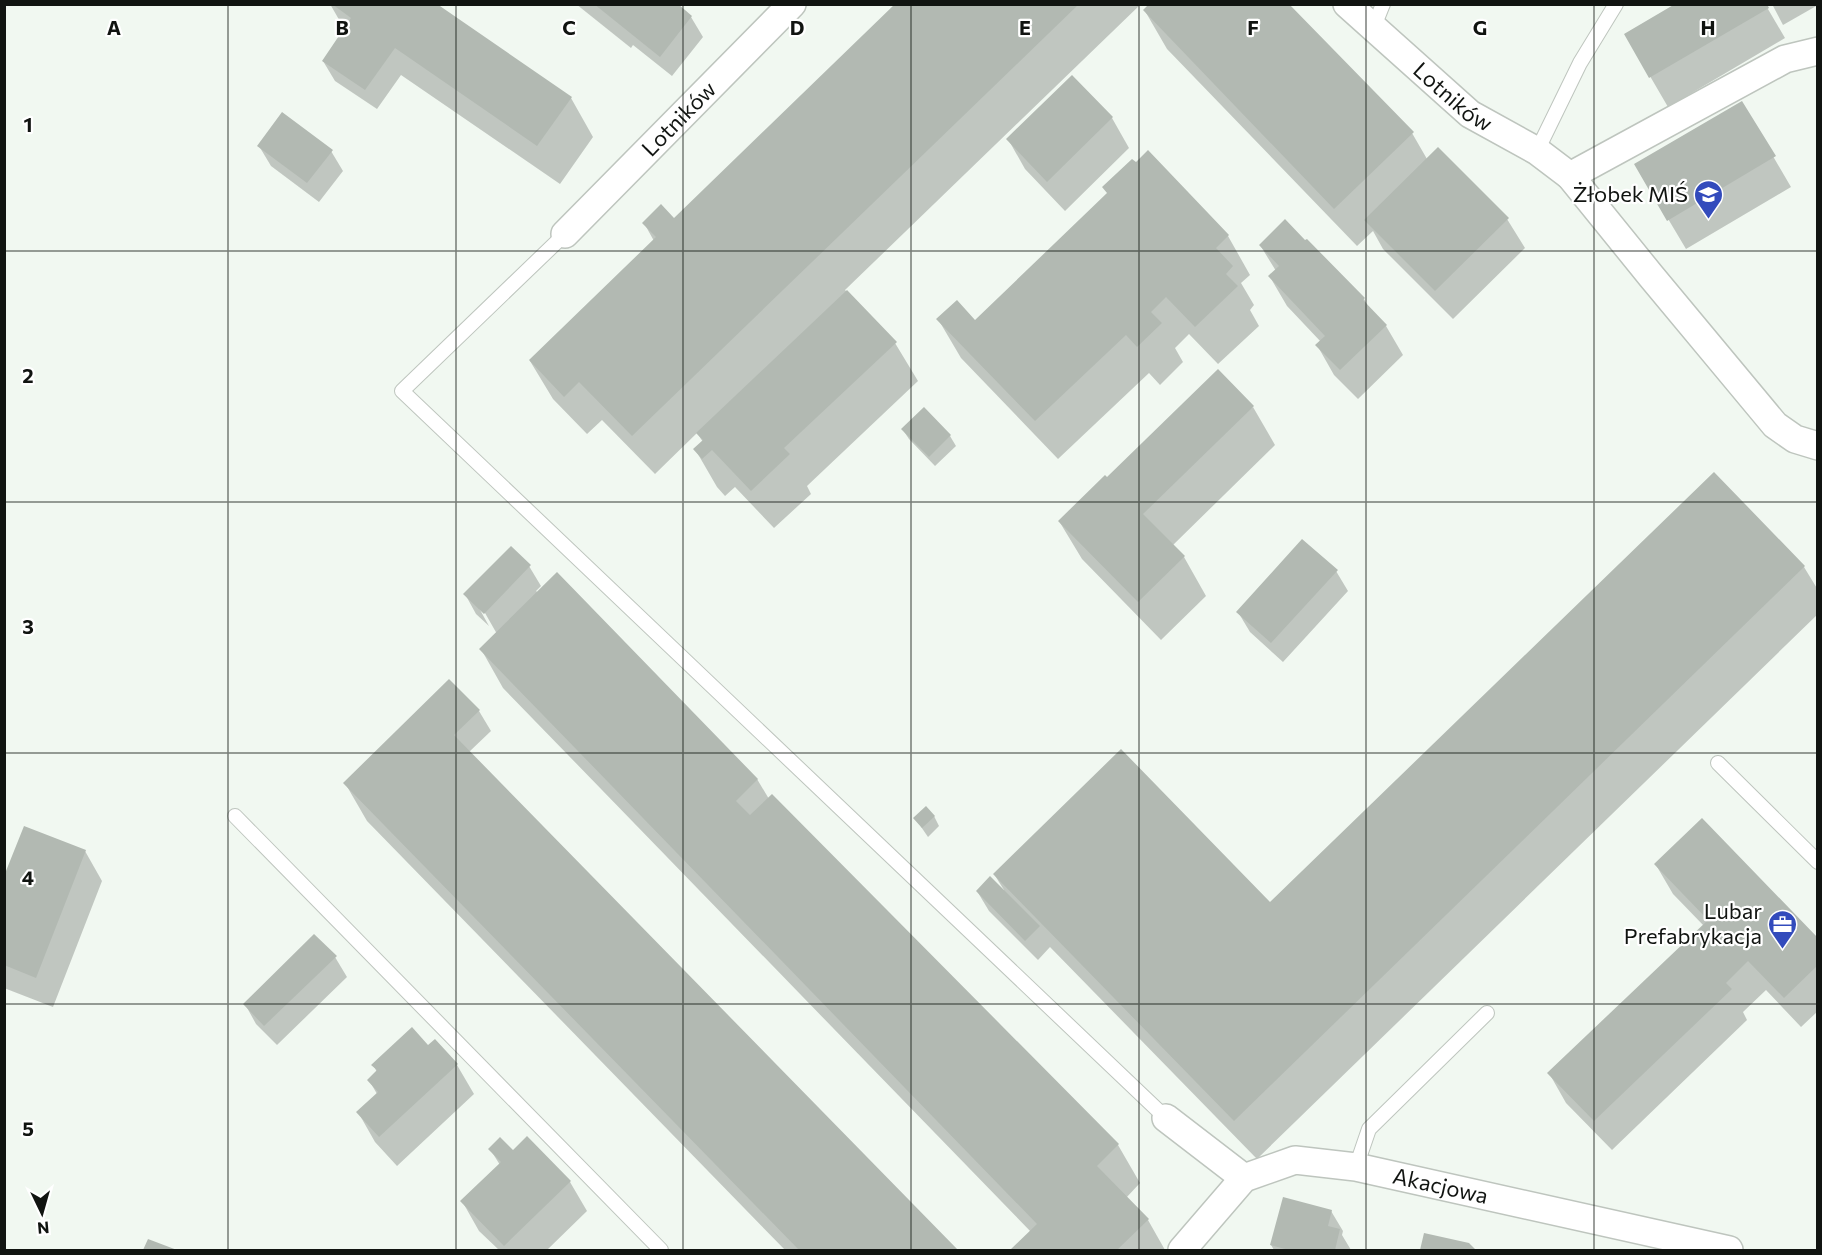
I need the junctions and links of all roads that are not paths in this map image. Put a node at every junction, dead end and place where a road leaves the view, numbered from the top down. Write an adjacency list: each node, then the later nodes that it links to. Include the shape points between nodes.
1 (792, 4): 8 (street, Lotników)
2 (1347, 4): 4 (street, Lotników)
3 (1616, 4): 6 (lane, via 1580,63)
4 (1378, 17): 6 (street, Lotników, via 1470,114)
5 (1818, 51): 7 (street, via 1785,59)
6 (1537, 151): 7 (street, Lotników)
7 (1570, 176): 9 (street, Lotników, via 1775,425 1795,439)
8 (565, 234): 14 (lane, via 402,391)
9 (1818, 446)
10 (1718, 763): 12 (lane)
11 (235, 816): 17 (lane)
12 (1818, 862)
13 (1487, 1013): 15 (lane, via 1369,1129)
14 (1167, 1118): 16 (street)
15 (1356, 1167): 16 (street, Akacjowa, via 1295,1160); 19 (street, Akacjowa)
16 (1244, 1178): 18 (street)
17 (661, 1251)
18 (1182, 1251)
19 (1729, 1251)

